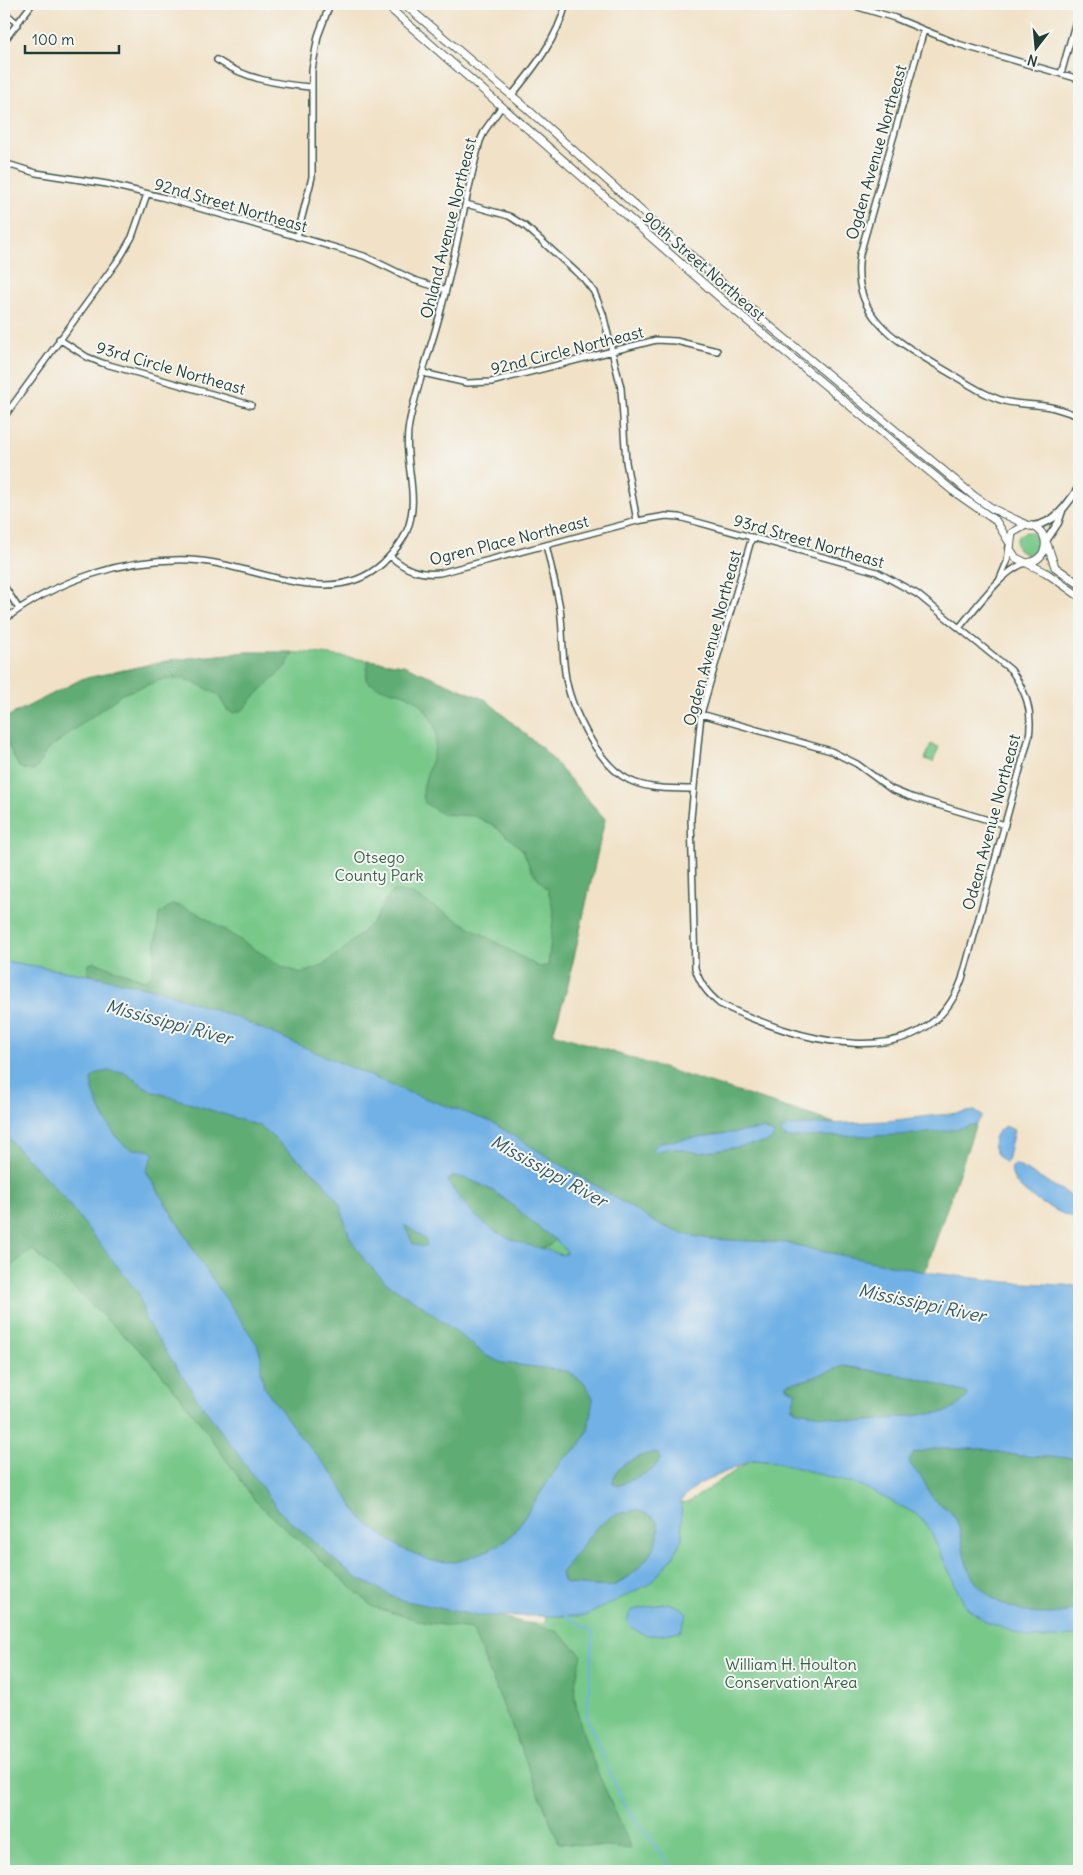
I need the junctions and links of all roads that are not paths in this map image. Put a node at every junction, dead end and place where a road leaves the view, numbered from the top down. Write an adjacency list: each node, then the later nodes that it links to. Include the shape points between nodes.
1 (32, 4): 9 (street)
2 (330, 4): 15 (street, via 318,36)
3 (385, 4): 17 (main road, 90th Street Northeast)
4 (404, 4): 16 (main road, 90th Street Northeast)
5 (566, 4): 16 (street, via 552,39 534,68)
6 (848, 4): 10 (street)
7 (1079, 10): 13 (street)
8 (4, 12): 9 (street)
9 (18, 24): 11 (street)
10 (924, 30): 13 (street, via 958,44); 30 (street, Ogden Avenue Northeast, via 860,254 860,282 867,305 884,330 975,388 1004,401 1049,407)
11 (4, 41)
12 (217, 60): 15 (street, via 264,81)
13 (1061, 74): 14 (street)
14 (1079, 79)
15 (310, 87): 23 (street, via 312,178)
16 (510, 94): 17 (main road); 18 (main road, 90th Street Northeast)
17 (492, 97): 19 (main road, 90th Street Northeast)
18 (524, 106): 19 (main road); 35 (main road, 90th Street Northeast, via 778,334 974,496)
19 (504, 108): 22 (street, Ohland Avenue Northeast, via 480,141); 38 (main road, 90th Street Northeast, via 726,303 953,491 996,521)
20 (4, 163): 21 (street, 92nd Street Northeast, via 36,174 89,180)
21 (147, 194): 23 (street, 92nd Street Northeast); 25 (street, via 132,237 121,256)
22 (466, 204): 24 (street, Ohland Avenue Northeast); 26 (street, via 517,221 584,279 594,292 603,314)
23 (297, 237): 24 (street, 92nd Street Northeast, via 370,258 414,280)
24 (446, 290): 28 (street, Ohland Avenue Northeast)
25 (59, 339): 29 (street, 93rd Circle Northeast, via 102,363); 31 (street)
26 (613, 350): 27 (street, 92nd Circle Northeast, via 667,340); 28 (street, 92nd Circle Northeast, via 479,384); 34 (street, via 623,402 626,462)
27 (717, 351)
28 (423, 373): 40 (street, Ohland Avenue Northeast, via 408,435 414,508 405,535)
29 (251, 405)
30 (1079, 416)
31 (4, 417)
32 (1079, 487): 33 (street)
33 (1062, 510): 35 (street, via 1046,523); 37 (street)
34 (637, 522): 36 (street, 93rd Street Northeast, via 679,516); 39 (street, Ogren Place Northeast)
35 (1030, 526): 37 (main road, via 1042,532); 38 (main road, via 1016,529)
36 (752, 537): 48 (street, 93rd Street Northeast, via 881,574 906,587); 49 (street, Ogden Avenue Northeast)
37 (1046, 542): 41 (main road, via 1042,556); 43 (main road, via 1055,567)
38 (1009, 543): 41 (main road, via 1012,554); 42 (street, via 1007,562)
39 (546, 545): 40 (street, Ogren Place Northeast, via 430,574 405,568); 50 (street, via 560,609 565,673 572,702 598,752 620,776 641,785)
40 (390, 556): 46 (street, Ohland Avenue Northeast, via 366,576 334,586 303,584 203,561 165,560 129,564 71,582)
41 (1027, 563): 42 (street, via 1019,565); 45 (main road)
42 (999, 582): 48 (street)
43 (1079, 584)
44 (4, 586): 46 (street)
45 (1079, 596)
46 (18, 609): 47 (street, Ohland Avenue Northeast)
47 (4, 620)
48 (959, 628): 51 (street, Odean Avenue Northeast, via 1010,670 1021,684 1029,703 1030,737)
49 (702, 714): 50 (street, Ogden Avenue Northeast); 51 (street, via 831,751 857,764 891,789)
50 (692, 789): 52 (street, Ogden Avenue Northeast, via 695,968 710,996 730,1009 812,1038 871,1042 904,1039)
51 (1005, 824): 52 (street, Odean Avenue Northeast, via 957,993 944,1013)
52 (917, 1033)

